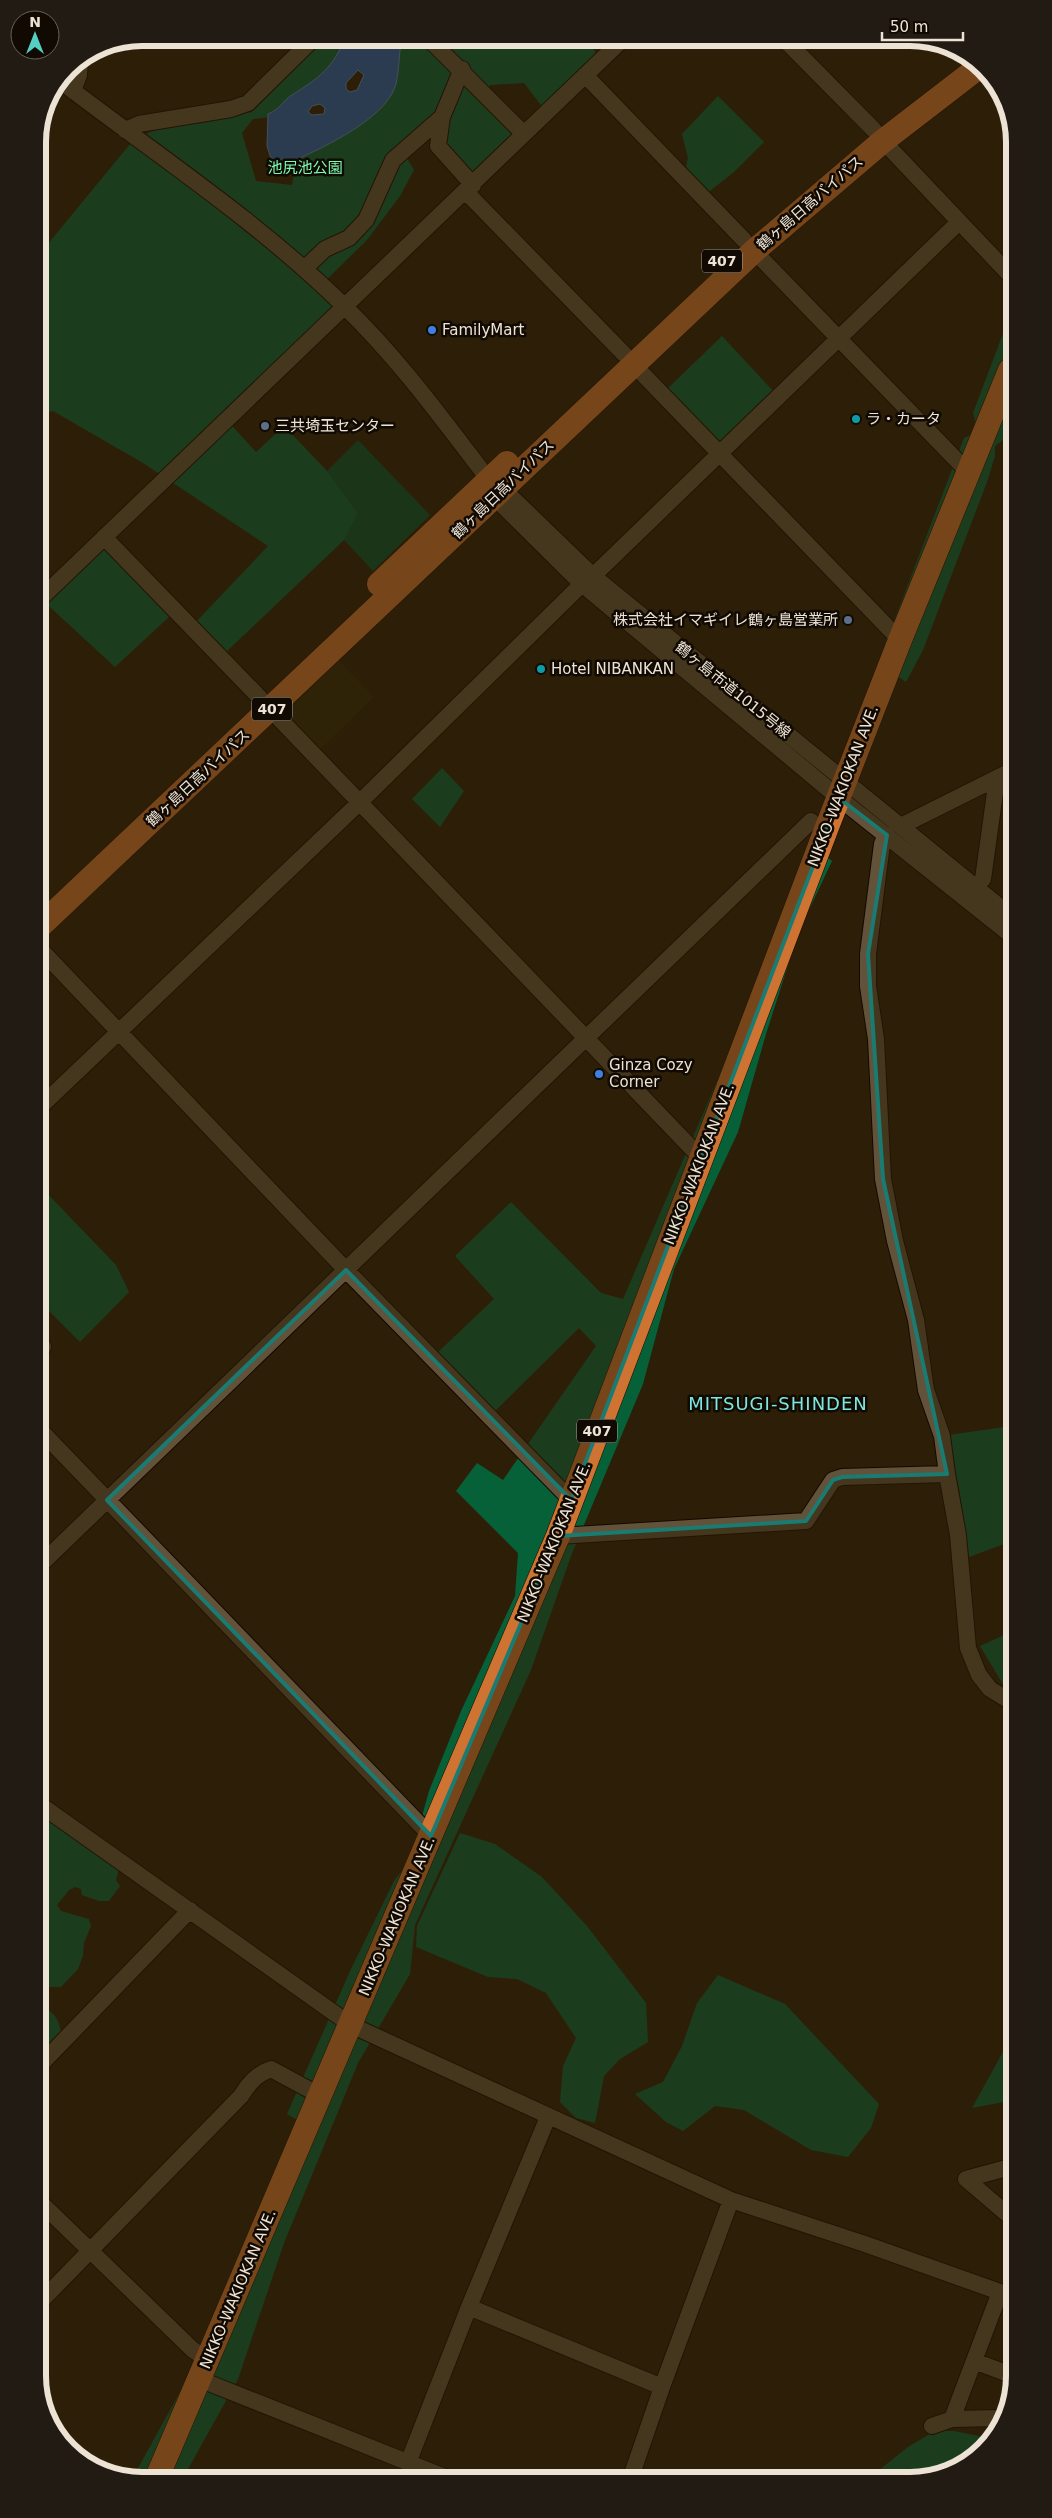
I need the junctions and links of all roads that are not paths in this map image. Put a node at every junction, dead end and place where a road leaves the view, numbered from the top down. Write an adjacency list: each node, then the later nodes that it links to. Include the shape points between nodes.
1 (306, 46): 13 (street, via 248,103 231,109 139,124)
2 (437, 46): 6 (street)
3 (616, 46): 9 (street)
4 (791, 46): 15 (street)
5 (962, 62): 15 (highway, 鶴ヶ島日高バイパス / 407)
6 (462, 69): 12 (street); 14 (street)
7 (79, 70): 11 (street)
8 (974, 71): 15 (highway, 鶴ヶ島日高バイパス / 407)
9 (585, 75): 14 (street); 18 (street)
10 (65, 85): 11 (street, 鶴ヶ島市道1015号線)
11 (73, 91): 13 (street, 鶴ヶ島市道1015号線)
12 (442, 117): 16 (street, via 438,146); 19 (street, via 393,160 366,220 348,238 326,249)
13 (125, 130): 19 (street, 鶴ヶ島市道1015号線)
14 (524, 134): 16 (street)
15 (878, 136): 17 (street); 18 (highway, 鶴ヶ島日高バイパス / 407)
16 (469, 189): 21 (street); 23 (street)
17 (959, 222): 20 (street); 22 (street)
18 (749, 245): 22 (street); 23 (highway, 鶴ヶ島日高バイパス / 407)
19 (304, 269): 21 (street, 鶴ヶ島市道1015号線)
20 (1006, 271)
21 (345, 306): 27 (street, 鶴ヶ島市道1015号線, via 410,375); 28 (street)
22 (837, 338): 25 (street); 26 (street)
23 (629, 359): 25 (street); 27 (highway, 鶴ヶ島日高バイパス / 407)
24 (1006, 380): 26 (highway, NIKKO-WAKIOKAN AVE. / 407)
25 (719, 454): 29 (street); 31 (street)
26 (969, 473): 31 (highway, NIKKO-WAKIOKAN AVE. / 407)
27 (495, 489): 29 (street, 鶴ヶ島市道1015号線); 32 (highway, 鶴ヶ島日高バイパス / 407)
28 (104, 537): 30 (street); 32 (street)
29 (588, 580): 34 (street, 鶴ヶ島市道1015号線); 35 (street)
30 (46, 593)
31 (900, 640): 34 (highway, NIKKO-WAKIOKAN AVE. / 407)
32 (266, 704): 35 (street); 40 (highway, 鶴ヶ島日高バイパス / 407); 42 (highway, 鶴ヶ島日高バイパス / 407)
33 (1004, 775): 37 (street); 39 (street, via 982,878)
34 (842, 790): 37 (street, 鶴ヶ島市道1015号線); 38 (street, 鶴ヶ島市道1015号線); 48 (highway, NIKKO-WAKIOKAN AVE. / 407)
35 (358, 804): 45 (street); 46 (street)
36 (811, 821): 46 (street)
37 (901, 826): 39 (street, 鶴ヶ島市道1015号線)
38 (887, 835): 43 (street, 鶴ヶ島市道1015号線); 51 (street, via 882,844 868,954 883,1179 894,1241 916,1320 926,1390 942,1436)
39 (975, 888): 41 (street, 鶴ヶ島市道1015号線)
40 (46, 899)
41 (1006, 912)
42 (46, 920)
43 (1006, 931)
44 (46, 955): 45 (street)
45 (118, 1032): 47 (street); 49 (street)
46 (586, 1039): 48 (street); 49 (street)
47 (46, 1101)
48 (701, 1158): 53 (highway, NIKKO-WAKIOKAN AVE. / 407)
49 (346, 1270): 52 (street); 53 (street)
50 (46, 1436): 52 (street)
51 (947, 1474): 54 (street, via 842,1477 833,1480 806,1521); 56 (street, via 958,1535 968,1648 979,1675 990,1689)
52 (107, 1500): 55 (street); 58 (street)
53 (571, 1500): 54 (highway, NIKKO-WAKIOKAN AVE. / 407)
54 (558, 1536): 58 (highway, NIKKO-WAKIOKAN AVE. / 407)
55 (46, 1559)
56 (1006, 1699)
57 (46, 1809): 59 (street)
58 (431, 1836): 60 (highway, NIKKO-WAKIOKAN AVE. / 407)
59 (190, 1910): 60 (street); 61 (street)
60 (352, 2025): 62 (highway, NIKKO-WAKIOKAN AVE. / 407); 63 (street)
61 (46, 2059)
62 (321, 2096): 68 (street, via 271,2069 262,2072); 74 (highway, NIKKO-WAKIOKAN AVE. / 407)
63 (548, 2117): 65 (street); 72 (street)
64 (1006, 2168): 67 (street, via 966,2179)
65 (731, 2200): 69 (street); 76 (street)
66 (46, 2208): 68 (street)
67 (1006, 2213)
68 (89, 2251): 70 (street); 74 (street, via 193,2350)
69 (1006, 2295)
70 (46, 2296)
71 (1006, 2297): 73 (street)
72 (469, 2307): 76 (street); 80 (street)
73 (974, 2361): 75 (street); 78 (street)
74 (204, 2370): 80 (street); 81 (highway, NIKKO-WAKIOKAN AVE. / 407)
75 (1006, 2373)
76 (662, 2387): 83 (street)
77 (996, 2418): 78 (street)
78 (952, 2419): 79 (street)
79 (932, 2426)
80 (408, 2463): 82 (street)
81 (159, 2472)
82 (431, 2472)
83 (634, 2472)

